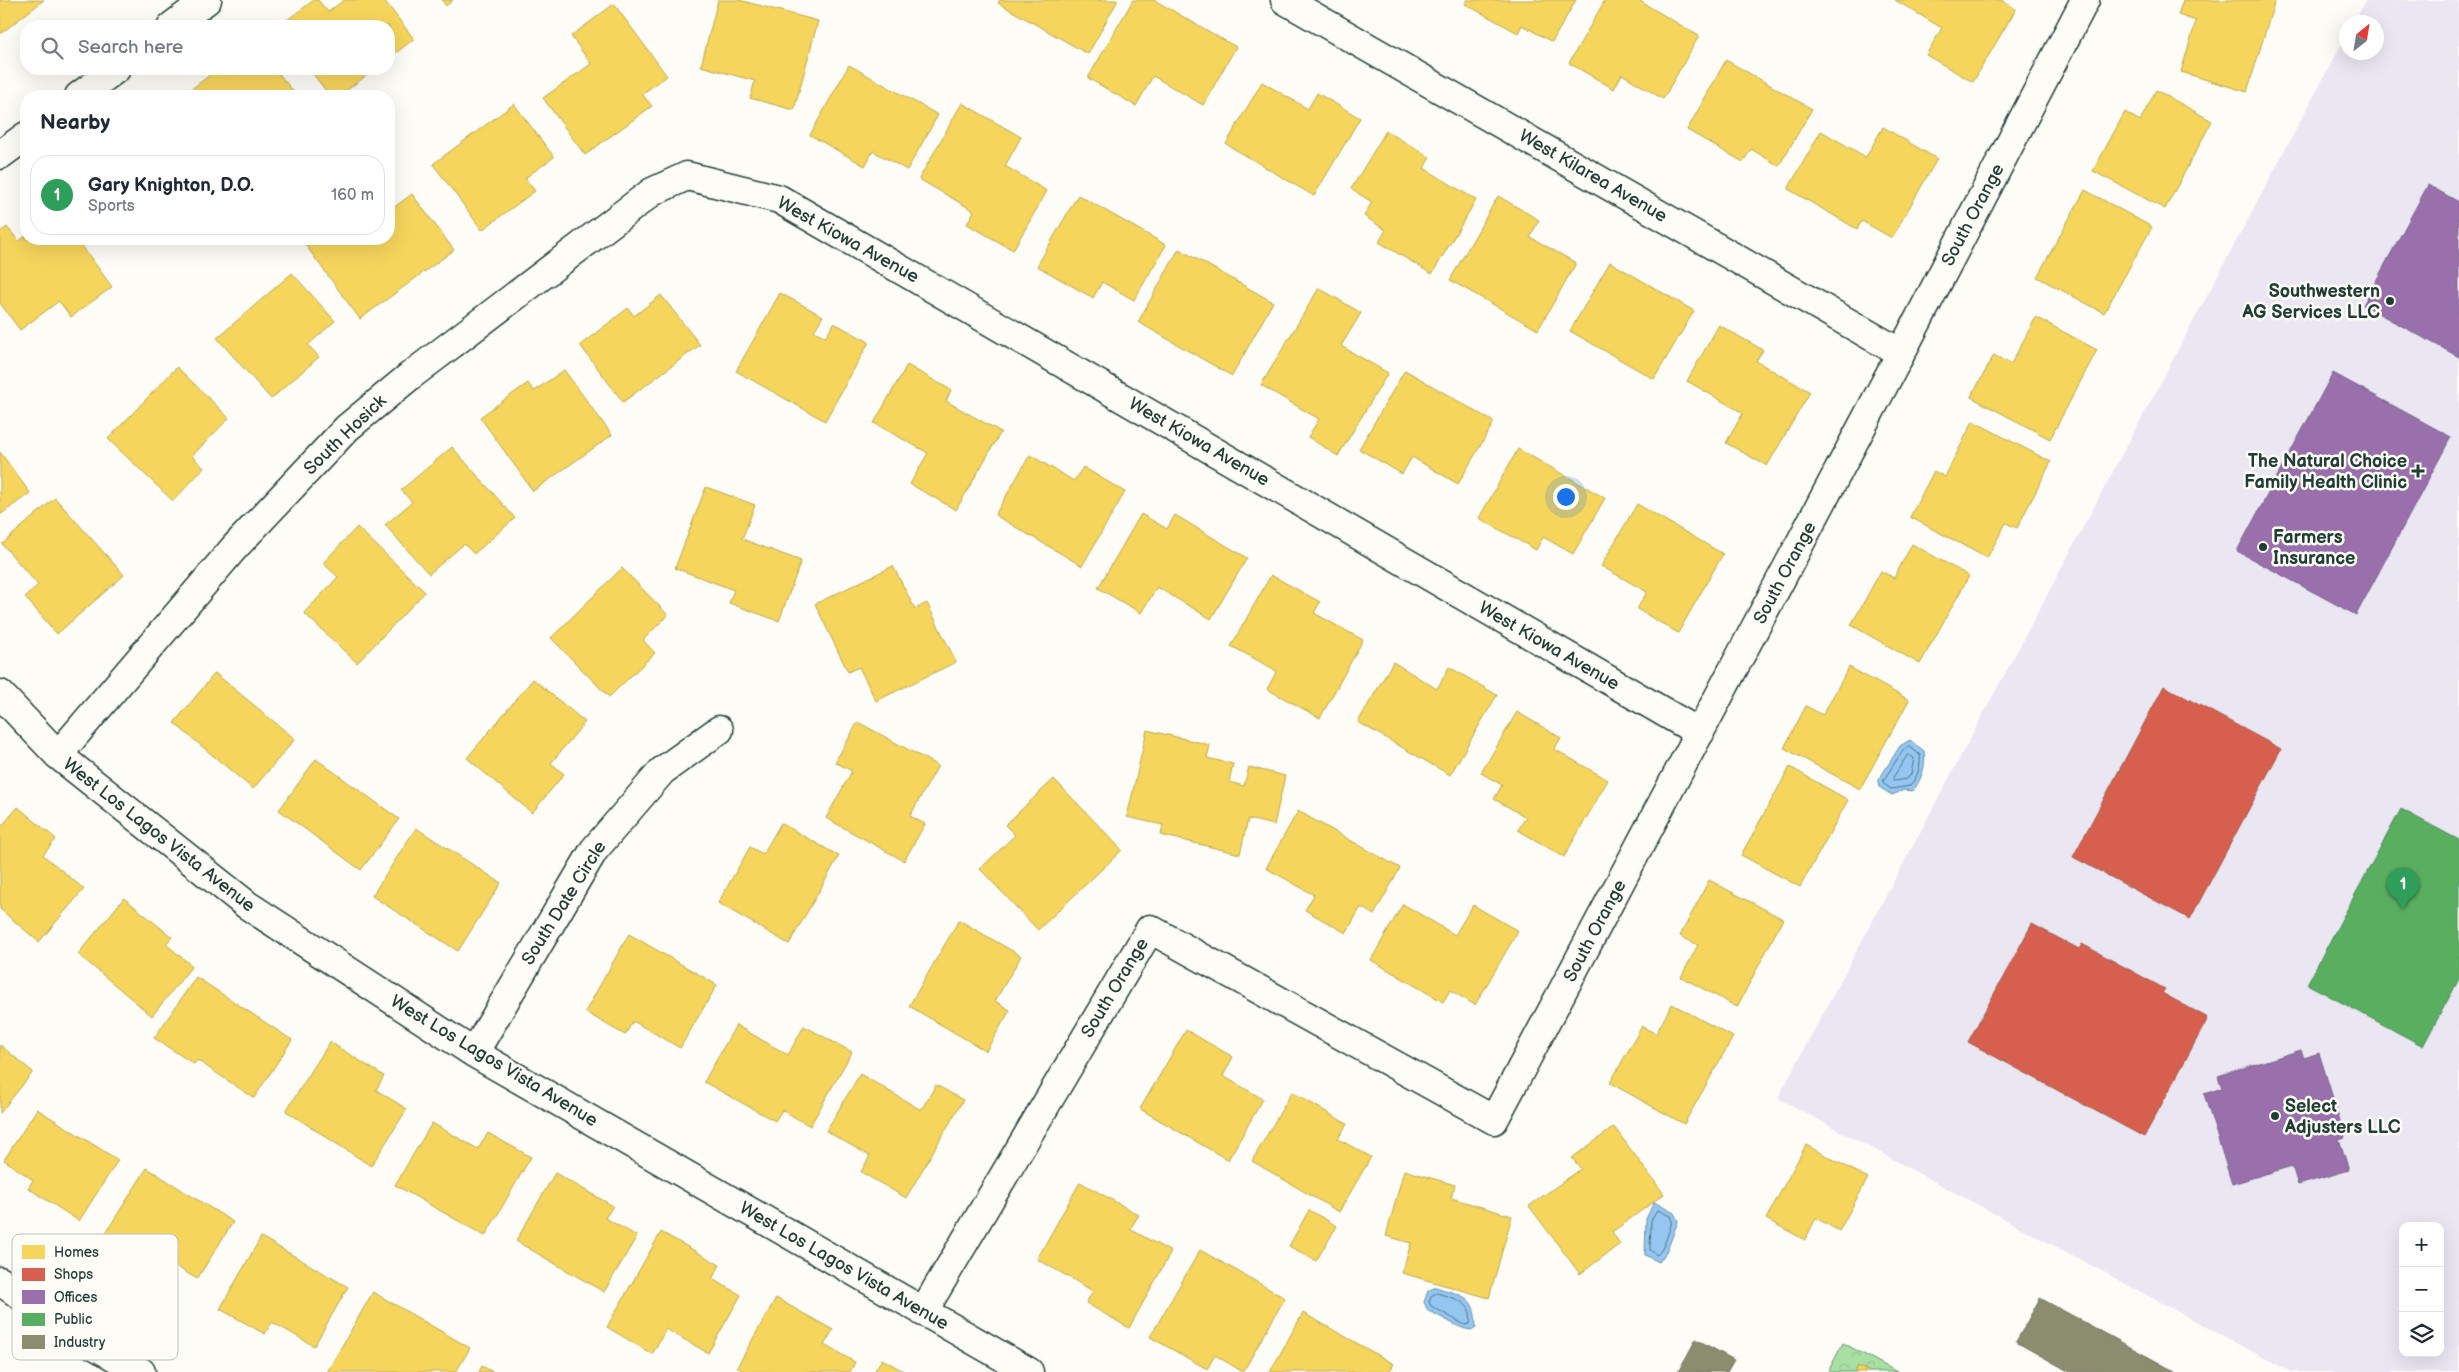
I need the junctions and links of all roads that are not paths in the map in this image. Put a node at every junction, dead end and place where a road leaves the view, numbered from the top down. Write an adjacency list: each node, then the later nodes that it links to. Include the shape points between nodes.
1 (207, 0): 4 (street)
2 (1285, 0): 10 (street, West Kilarea Avenue)
3 (2085, 0): 10 (street, South Orange)
4 (180, 20)
5 (108, 75): 6 (street)
6 (87, 90)
7 (20, 140): 8 (street)
8 (0, 155)
9 (687, 176): 13 (street, West Kiowa Avenue, via 778,199); 14 (street, South Hosick, via 652,192 347,428 234,548)
10 (1901, 353): 13 (street, South Orange)
11 (0, 694): 14 (street, West Los Lagos Vista Avenue)
12 (719, 730): 15 (street, South Date Circle, via 662,771 594,850)
13 (1700, 733): 18 (street, South Orange, via 1494,1120 1150,929)
14 (58, 755): 15 (street, West Los Lagos Vista Avenue, via 247,905)
15 (474, 1053): 18 (street, West Los Lagos Vista Avenue)
16 (0, 1281): 17 (street)
17 (12, 1289)
18 (923, 1312): 21 (street, West Los Lagos Vista Avenue)
19 (120, 1360): 20 (street)
20 (141, 1372)
21 (1028, 1372)

